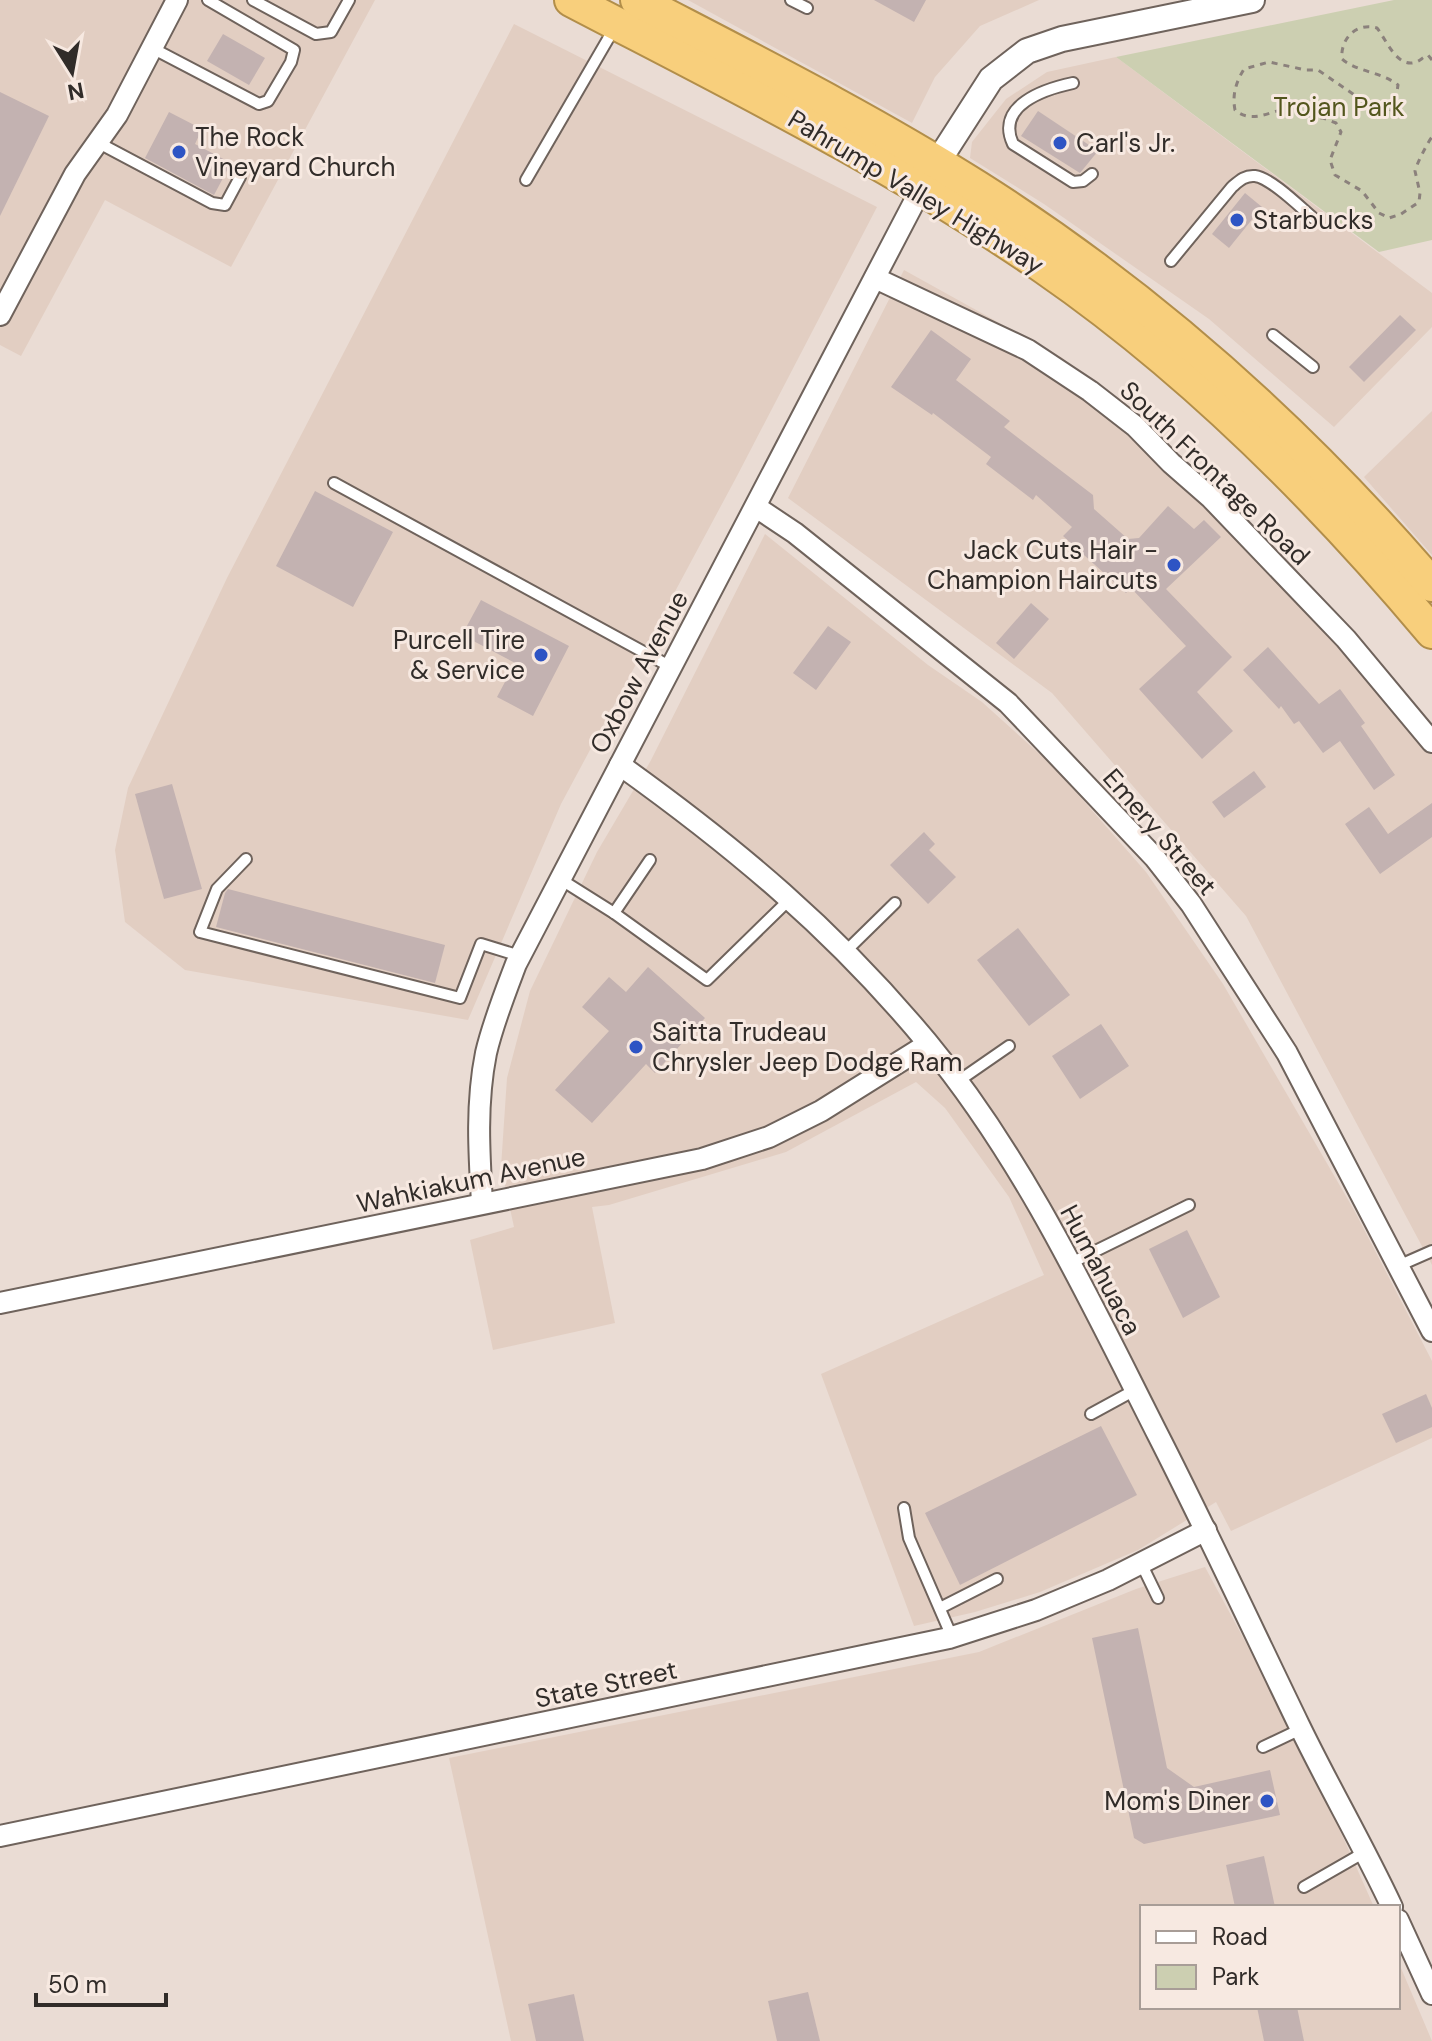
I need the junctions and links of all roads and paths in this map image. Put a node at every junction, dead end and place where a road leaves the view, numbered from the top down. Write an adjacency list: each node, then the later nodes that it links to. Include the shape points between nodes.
1 (177, 0): 11 (street)
2 (208, 0): 11 (lane, via 294,50 268,101 259,104)
3 (253, 0): 7 (lane, via 316,34 331,32)
4 (571, 0): 9 (highway, Pahrump Valley Highway)
5 (791, 0): 10 (lane)
6 (1252, 0): 8 (street)
7 (344, 2)
8 (1223, 3): 17 (street, via 1027,51 991,79)
9 (630, 8): 17 (highway, Pahrump Valley Highway, via 891,135); 17 (highway, Pahrump Valley Highway, via 750,94 818,116); 19 (lane)
10 (807, 8)
11 (152, 48): 15 (street)
12 (1432, 60): 14 (path, via 1428,55 1416,62 1402,60 1377,28 1363,26 1344,43 1342,59 1398,85 1390,112 1372,107 1318,70 1269,62 1244,69 1233,101 1237,113 1249,117 1288,108 1336,123 1341,129 1330,160 1335,175 1362,191 1389,218 1420,200 1415,171)
13 (1073, 83): 16 (lane, via 1031,96 1019,107 1009,134 1013,144 1073,182)
14 (1432, 137)
15 (97, 142): 18 (lane, via 212,203 225,205); 23 (street)
16 (1092, 174)
17 (929, 176): 22 (street, Oxbow Avenue); 28 (highway, Pahrump Valley Highway, via 1043,230 1177,332 1287,429); 29 (highway, Pahrump Valley Highway, via 1190,380 1378,567)
18 (240, 177)
19 (526, 180)
20 (1313, 218): 21 (lane, via 1265,179 1242,178)
21 (1171, 261)
22 (875, 278): 27 (street, Oxbow Avenue); 31 (street, South Frontage Road, via 1028,350 1135,426 1336,629)
23 (0, 315)
24 (1273, 335): 25 (lane)
25 (1313, 367)
26 (334, 483): 30 (lane)
27 (756, 507): 30 (street, Oxbow Avenue); 48 (street, Emery Street, via 1008,703 1155,858 1191,904 1287,1053)
28 (1432, 585)
29 (1432, 632)
30 (671, 667): 32 (street, Oxbow Avenue)
31 (1432, 742)
32 (620, 765): 35 (street, Oxbow Avenue); 36 (street, Humahuaca)
33 (246, 859): 40 (lane, via 217,889 200,932 460,998 481,944)
34 (650, 860): 38 (lane)
35 (560, 879): 38 (lane); 40 (street, Oxbow Avenue)
36 (791, 898): 38 (lane, via 707,980); 39 (street, Humahuaca)
37 (895, 903): 39 (lane)
38 (614, 913)
39 (846, 951): 41 (street, Humahuaca)
40 (520, 956): 44 (street, Oxbow Avenue, via 484,1067 478,1138)
41 (928, 1044): 43 (street, Humahuaca); 44 (street, Wahkiakum Avenue, via 769,1137 702,1159)
42 (1009, 1046): 43 (lane)
43 (957, 1082): 47 (street, Humahuaca, via 992,1128)
44 (482, 1202): 49 (street, Wahkiakum Avenue)
45 (1189, 1205): 47 (lane)
46 (1432, 1251): 48 (lane)
47 (1071, 1263): 51 (street, Humahuaca)
48 (1398, 1266): 50 (street, Emery Street)
49 (0, 1303)
50 (1432, 1331)
51 (1135, 1390): 52 (lane); 54 (street, Humahuaca)
52 (1091, 1414)
53 (904, 1508): 58 (lane, via 909,1538)
54 (1206, 1530): 55 (street, State Street); 60 (street, Humahuaca)
55 (1141, 1563): 57 (lane); 59 (street, State Street, via 1036,1610)
56 (997, 1579): 58 (lane)
57 (1158, 1598)
58 (940, 1608): 59 (lane)
59 (952, 1637): 62 (street, State Street)
60 (1301, 1729): 61 (lane); 63 (street, Humahuaca)
61 (1263, 1747)
62 (0, 1836)
63 (1366, 1851): 64 (lane); 65 (street, Humahuaca)
64 (1304, 1887)
65 (1391, 1905)
66 (1400, 1924): 67 (street)
67 (1432, 1994)

